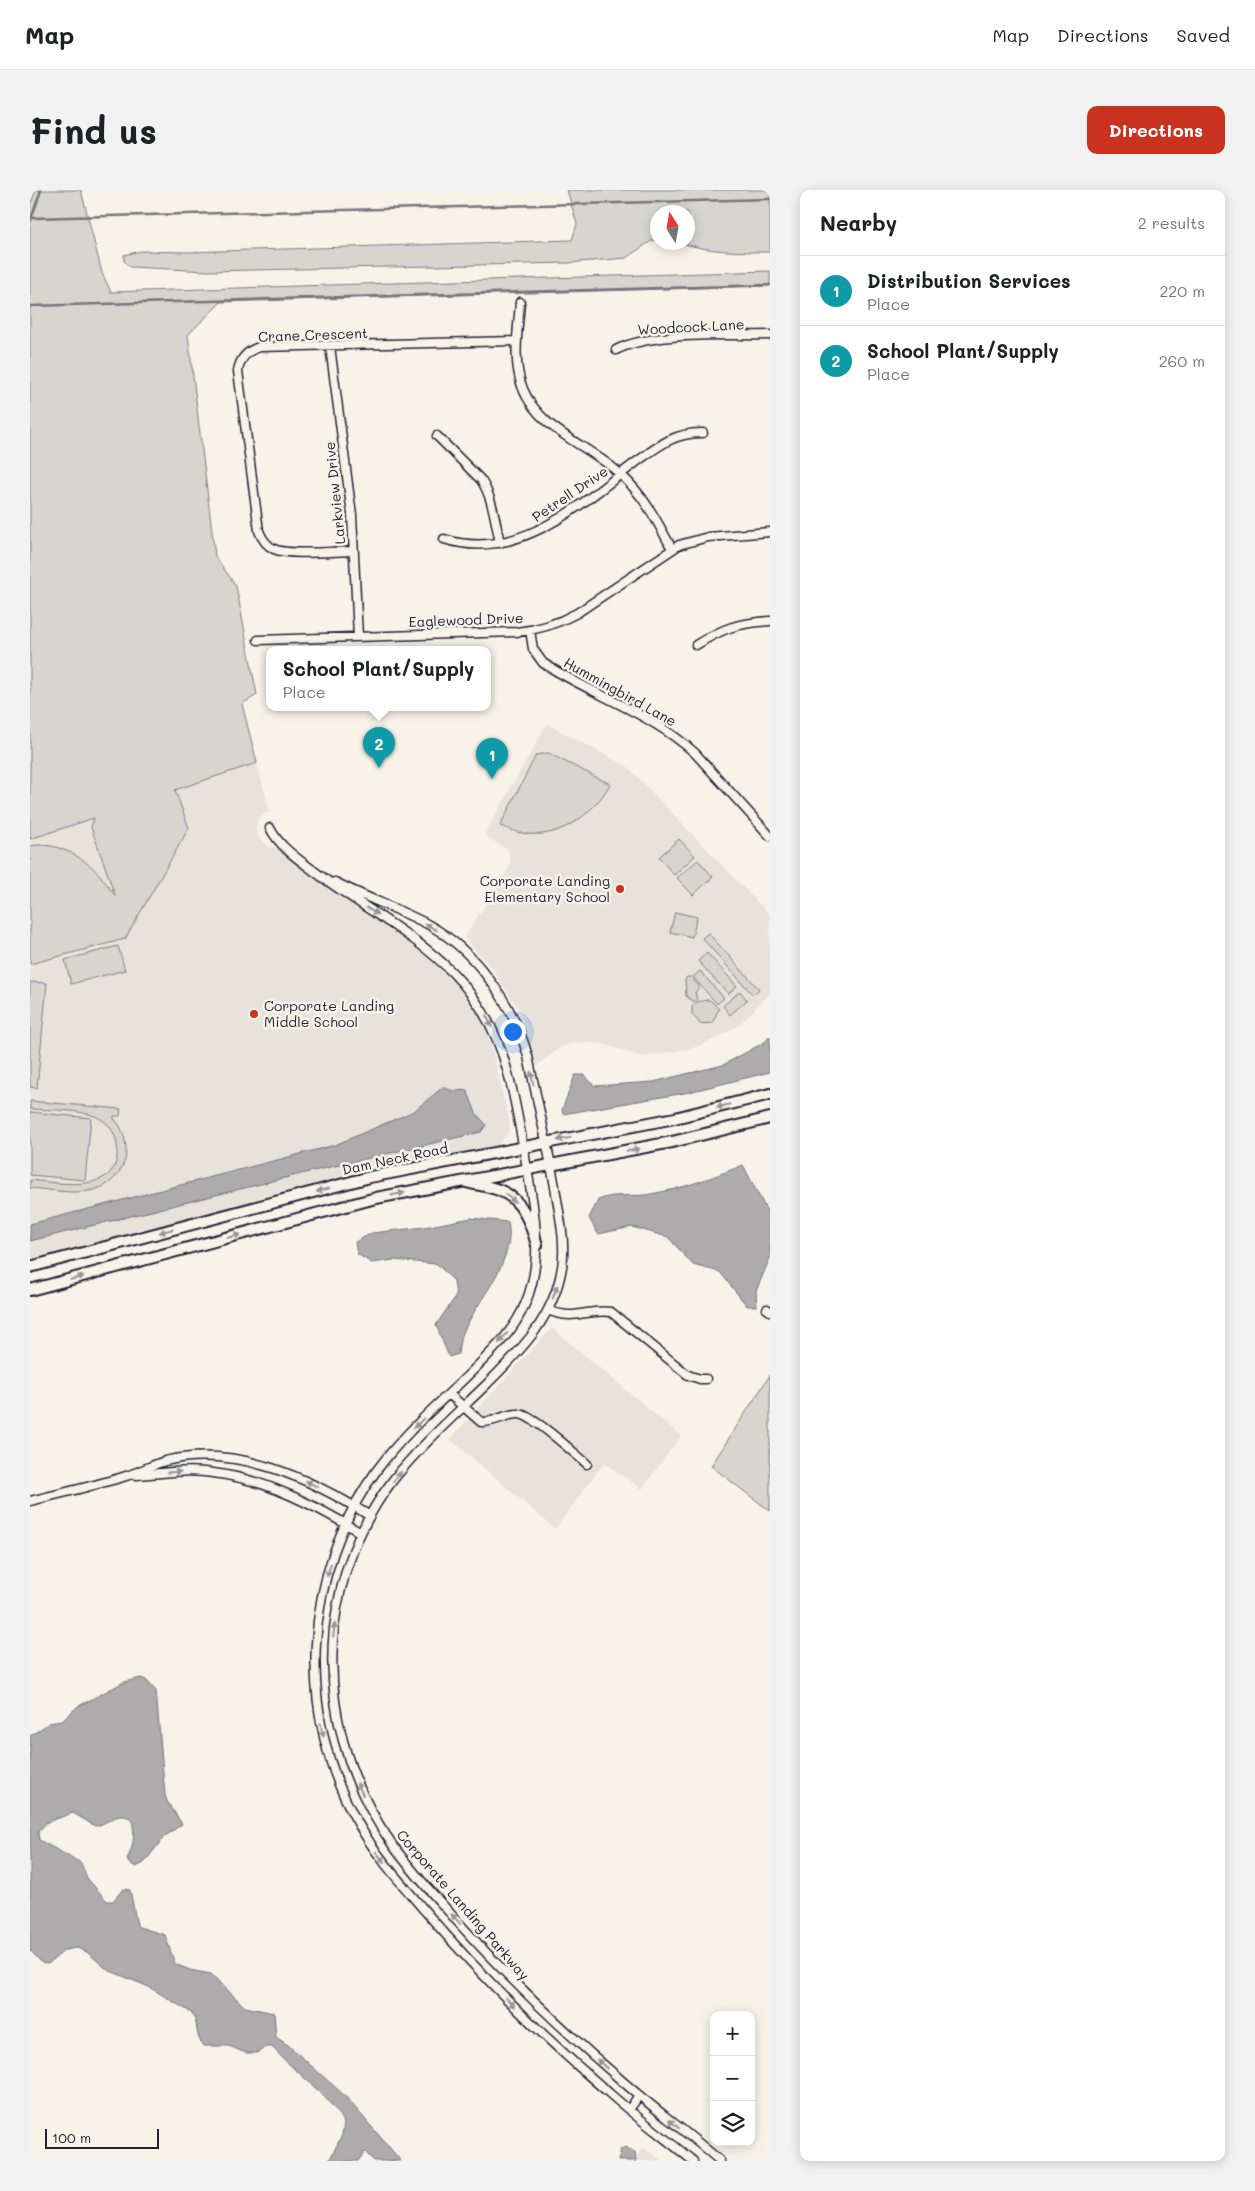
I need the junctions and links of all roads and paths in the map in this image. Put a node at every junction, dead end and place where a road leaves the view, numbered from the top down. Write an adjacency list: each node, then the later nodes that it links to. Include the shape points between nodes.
1 (520, 302): 3 (street)
2 (770, 335): 5 (street, Woodcock Lane, via 652,339 626,344)
3 (517, 342): 4 (street, Crane Crescent); 8 (street, via 519,377 533,406 551,425)
4 (330, 346): 13 (street, Larkview Drive); 13 (street, Crane Crescent, via 259,347 242,358 238,371 250,475 258,531 272,548 283,552)
5 (616, 350)
6 (703, 433): 8 (street, Petrell Drive, via 673,437)
7 (437, 436): 11 (street, via 486,488)
8 (621, 474): 11 (street, Petrell Drive, via 540,530); 12 (street, via 644,499)
9 (770, 532): 12 (street, Eaglewood Drive, via 708,537)
10 (444, 539): 11 (street, Petrell Drive, via 469,544)
11 (500, 543)
12 (672, 549): 15 (street, Eaglewood Drive, via 577,613 552,625)
13 (354, 551): 16 (street, Larkview Drive)
14 (770, 621): 18 (street, via 728,626)
15 (530, 630): 16 (street, Eaglewood Drive); 20 (street, Hummingbird Lane, via 533,649 543,663 681,741)
16 (358, 637): 17 (street, Eaglewood Drive)
17 (258, 640)
18 (696, 645)
19 (270, 828): 21 (street, Corporate Landing Parkway, via 286,849)
20 (770, 836)
21 (318, 873): 24 (street, Corporate Landing Parkway, one-way to 21, via 523,1039 509,1010 469,956 430,926); 25 (street, Corporate Landing Parkway, one-way to 25, via 434,955 471,992 501,1049)
22 (770, 1094): 24 (main road, Dam Neck Road, one-way to 24, via 675,1118)
23 (770, 1118): 26 (main road, one-way to 23, via 672,1142)
24 (546, 1142): 25 (main road, Dam Neck Road); 26 (street, Corporate Landing Parkway)
25 (523, 1147): 27 (street, Corporate Landing Parkway); 30 (main road, Dam Neck Road, one-way to 30, via 370,1177)
26 (550, 1165): 27 (main road); 32 (street, Corporate Landing Parkway, one-way to 26, via 562,1269 563,1252)
27 (527, 1170): 28 (main road); 29 (street, Corporate Landing Parkway)
28 (465, 1181): 29 (main road, one-way to 29, via 501,1191 514,1200 527,1216); 31 (main road, one-way to 28, via 376,1198)
29 (536, 1245): 34 (street, Corporate Landing Parkway, one-way to 34, via 533,1285 516,1321 507,1335)
30 (30, 1267)
31 (30, 1290)
32 (548, 1310): 33 (street, via 573,1316 611,1312 688,1375); 35 (street, Corporate Landing Parkway, via 517,1355)
33 (706, 1379)
34 (449, 1394): 35 (street); 39 (street, Corporate Landing Parkway, one-way to 39, via 391,1453)
35 (464, 1406): 36 (street, via 484,1422 511,1414 524,1415); 40 (street, Corporate Landing Parkway, one-way to 35, via 394,1480)
36 (587, 1464)
37 (127, 1476): 38 (street); 39 (street, one-way to 37, via 287,1473 240,1460 179,1460); 41 (street, one-way to 41, via 185,1471 230,1475 284,1492)
38 (30, 1502)
39 (355, 1507): 40 (street); 41 (street, Corporate Landing Parkway)
40 (370, 1516): 42 (street, Corporate Landing Parkway)
41 (346, 1524): 42 (street); 44 (street, Corporate Landing Parkway, one-way to 44, via 325,1584 316,1634 319,1716 328,1755 347,1804 375,1851)
42 (361, 1534): 43 (street, Corporate Landing Parkway, one-way to 42, via 394,1848 367,1804 348,1760 334,1695 333,1643 342,1586)
43 (488, 1955): 44 (street); 45 (street, Corporate Landing Parkway, one-way to 43, via 561,2027)
44 (476, 1967): 46 (street, Corporate Landing Parkway, one-way to 46, via 558,2048)
45 (639, 2095): 46 (street); 48 (street, Corporate Landing Parkway, one-way to 45)
46 (629, 2110): 47 (street, Corporate Landing Parkway)
47 (693, 2161)
48 (720, 2161)

